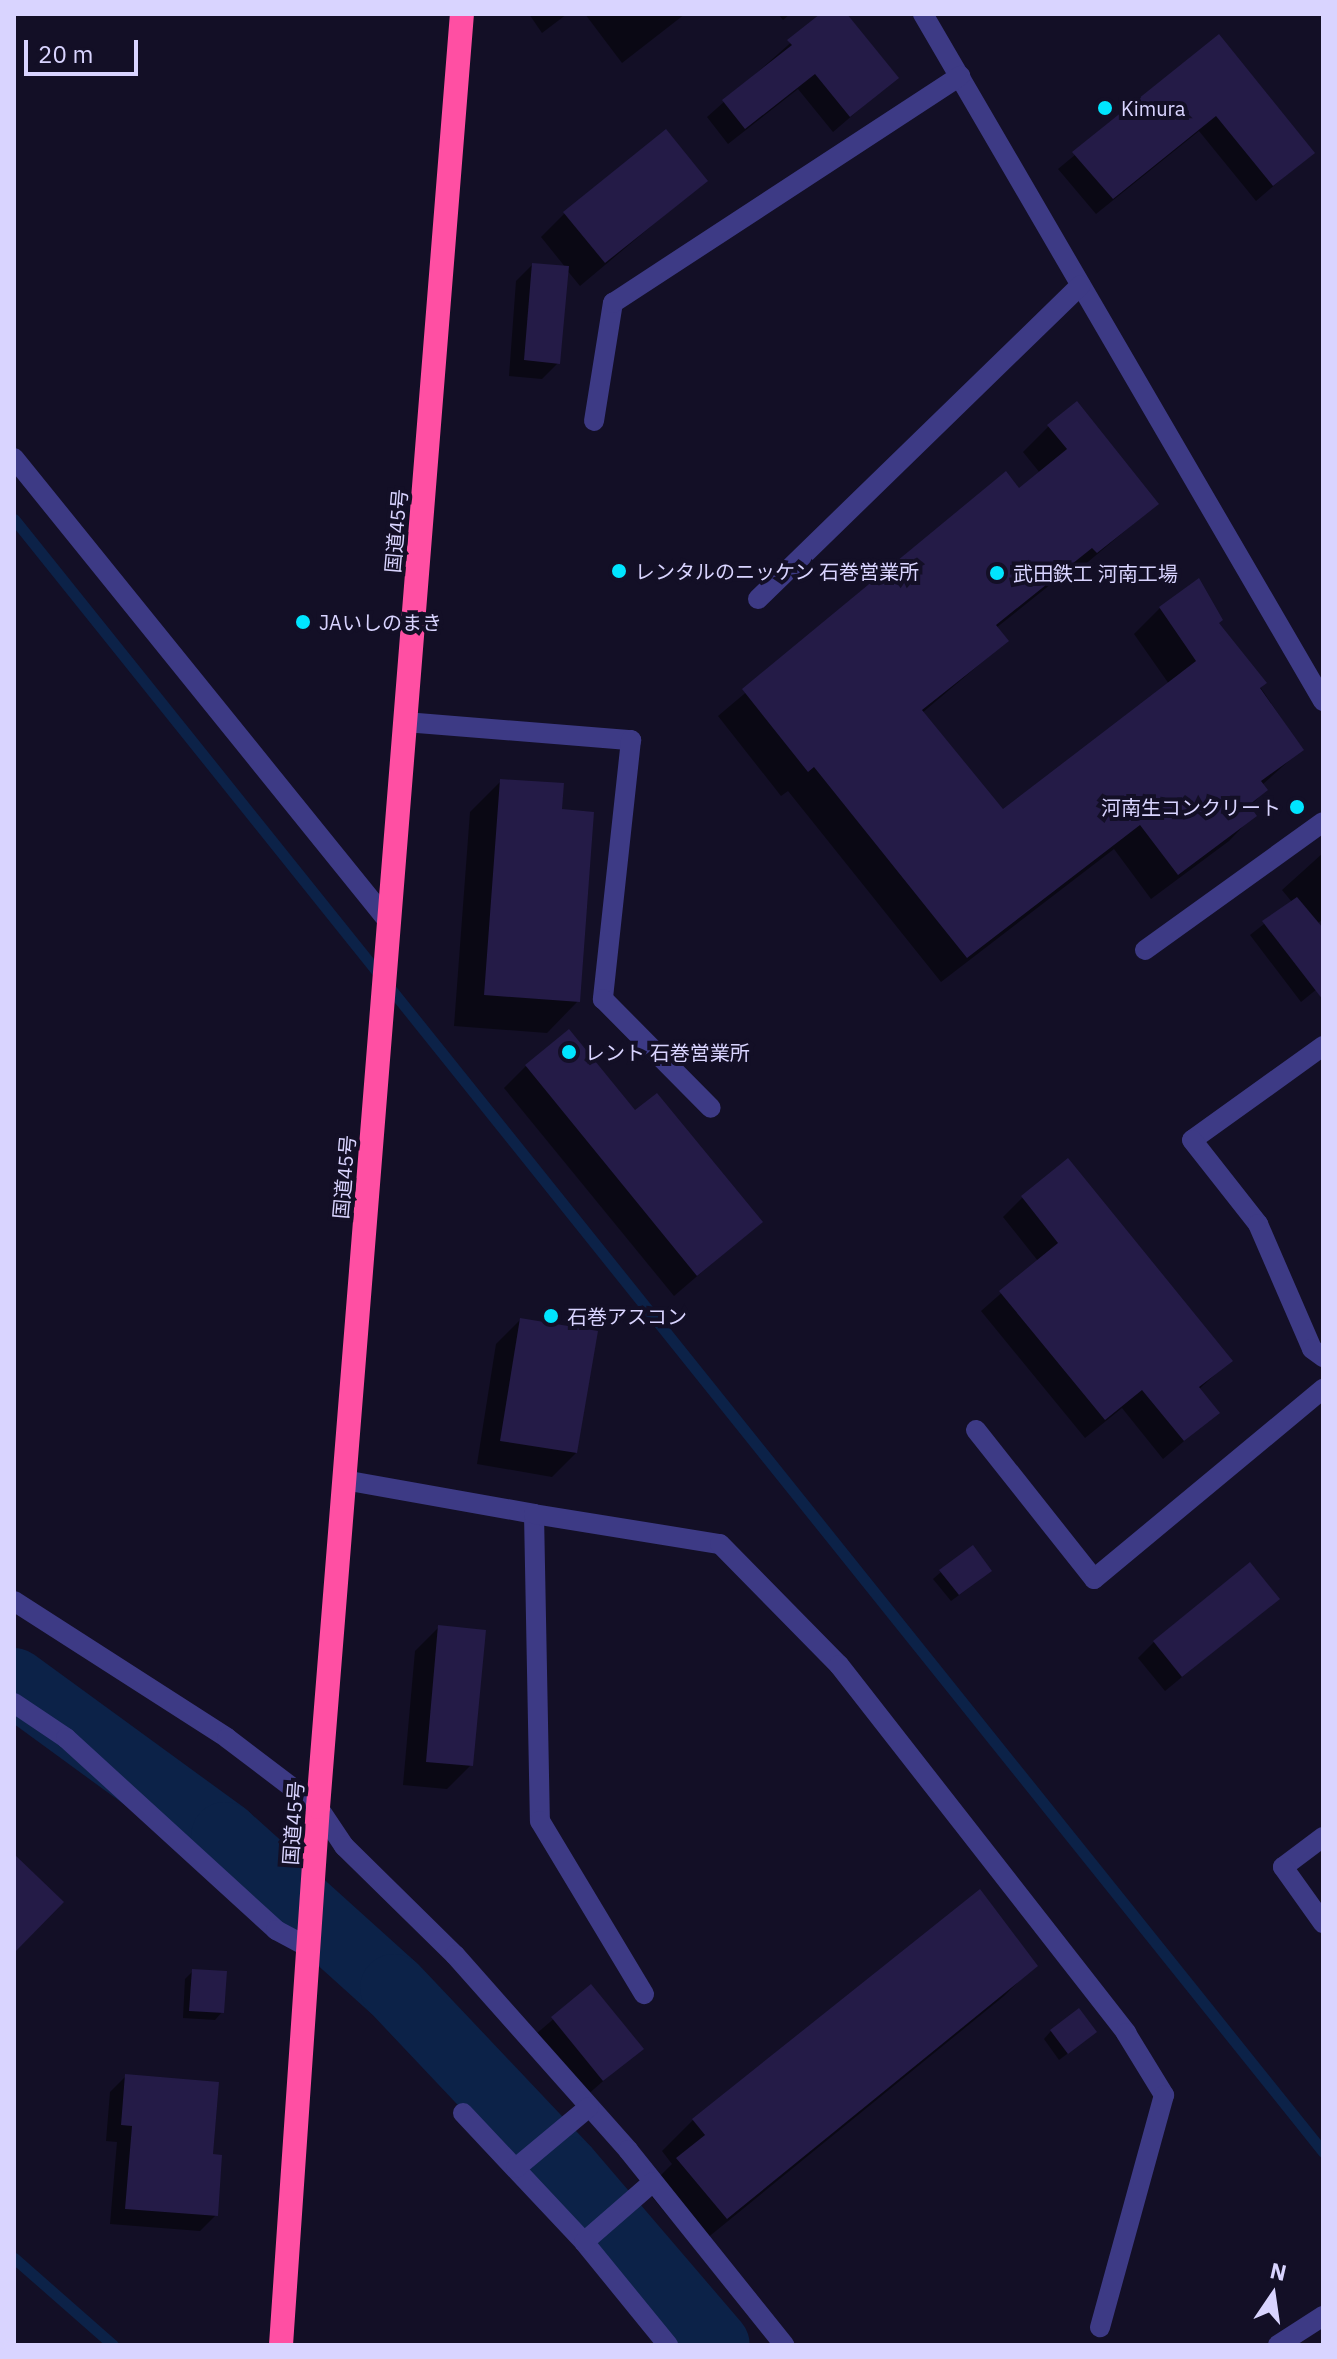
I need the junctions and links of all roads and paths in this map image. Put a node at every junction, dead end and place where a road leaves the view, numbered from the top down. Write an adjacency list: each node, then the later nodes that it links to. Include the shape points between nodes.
1 (462, 14): 9 (highway, 国道45号)
2 (923, 14): 3 (street)
3 (960, 76): 4 (street); 5 (street, via 613,303)
4 (1081, 285): 7 (street); 8 (street)
5 (594, 421)
6 (14, 458): 11 (street)
7 (758, 599)
8 (1323, 701)
9 (405, 722): 11 (highway, 国道45号); 14 (street, via 631,740 603,999)
10 (1323, 822): 12 (street)
11 (389, 922): 18 (highway, 国道45号)
12 (1145, 950)
13 (1323, 1046): 15 (street, via 1192,1140 1258,1224 1312,1349)
14 (711, 1108)
15 (1323, 1357)
16 (1323, 1389): 17 (street, via 1094,1579)
17 (976, 1430)
18 (344, 1480): 19 (street); 22 (highway, 国道45号)
19 (534, 1514): 26 (street, via 540,1821); 33 (street, via 720,1544 839,1665 1126,2033 1164,2095)
20 (14, 1601): 22 (street, via 227,1738)
21 (14, 1703): 25 (street, via 66,1738 276,1930)
22 (318, 1809): 25 (highway, 国道45号); 27 (street, via 344,1846 455,1955)
23 (1323, 1837): 24 (street, via 1283,1867)
24 (1323, 1923)
25 (308, 1947): 34 (highway, 国道45号)
26 (644, 1994)
27 (588, 2108): 29 (street); 30 (street)
28 (463, 2113): 29 (street)
29 (516, 2168): 31 (street)
30 (652, 2183): 31 (street); 36 (street)
31 (584, 2242): 35 (street)
32 (1323, 2316): 37 (street)
33 (1100, 2327)
34 (281, 2345)
35 (668, 2345)
36 (784, 2345)
37 (1278, 2345)

